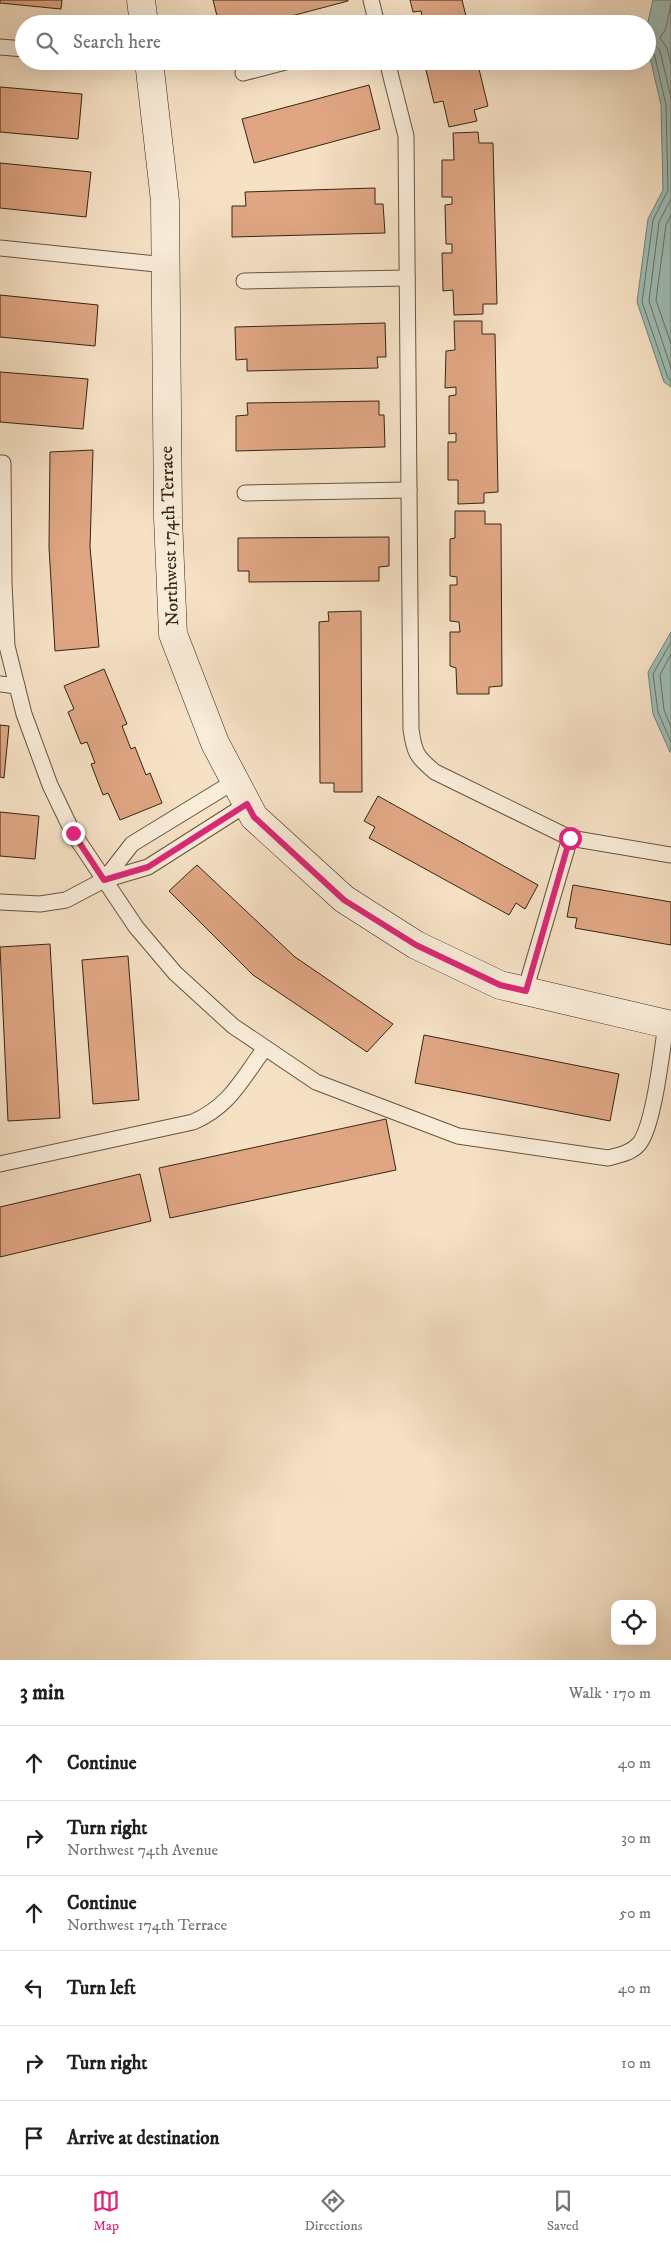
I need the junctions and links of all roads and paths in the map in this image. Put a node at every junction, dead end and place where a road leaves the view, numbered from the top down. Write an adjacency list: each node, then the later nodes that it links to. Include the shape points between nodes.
1 (142, 0): 3 (street)
2 (372, 0): 4 (lane)
3 (143, 15)
4 (376, 15)
5 (0, 46): 6 (lane)
6 (15, 48)
7 (150, 70): 12 (street, Northwest 174th Terrace, via 165,201)
8 (254, 70): 10 (lane)
9 (389, 70): 13 (lane, via 406,136)
10 (243, 73)
11 (0, 248): 12 (lane)
12 (166, 265): 20 (street, Northwest 174th Terrace, via 168,518 173,634 215,743)
13 (407, 278): 14 (lane); 16 (lane)
14 (244, 281)
15 (0, 463): 19 (lane, via 3,463 8,646)
16 (409, 490): 17 (lane); 21 (lane, via 411,729 417,757 435,772)
17 (245, 492)
18 (0, 684): 19 (lane)
19 (17, 686): 23 (lane, via 50,785 73,833)
20 (241, 792): 23 (lane, via 148,867); 23 (lane, via 132,844); 25 (street, Northwest 174th Terrace, via 254,817 344,900 416,945 500,985)
21 (570, 838): 22 (lane); 25 (lane)
22 (671, 856)
23 (104, 880): 24 (lane, via 66,900 40,904); 27 (lane, via 136,927 175,973 233,1026)
24 (0, 902)
25 (526, 991): 26 (street, Northwest 174th Terrace)
26 (668, 1024): 27 (lane, via 648,1129 639,1144 626,1154 608,1158 458,1136 316,1082)
27 (265, 1048): 28 (lane, via 225,1104 210,1115 193,1122)
28 (0, 1164)

